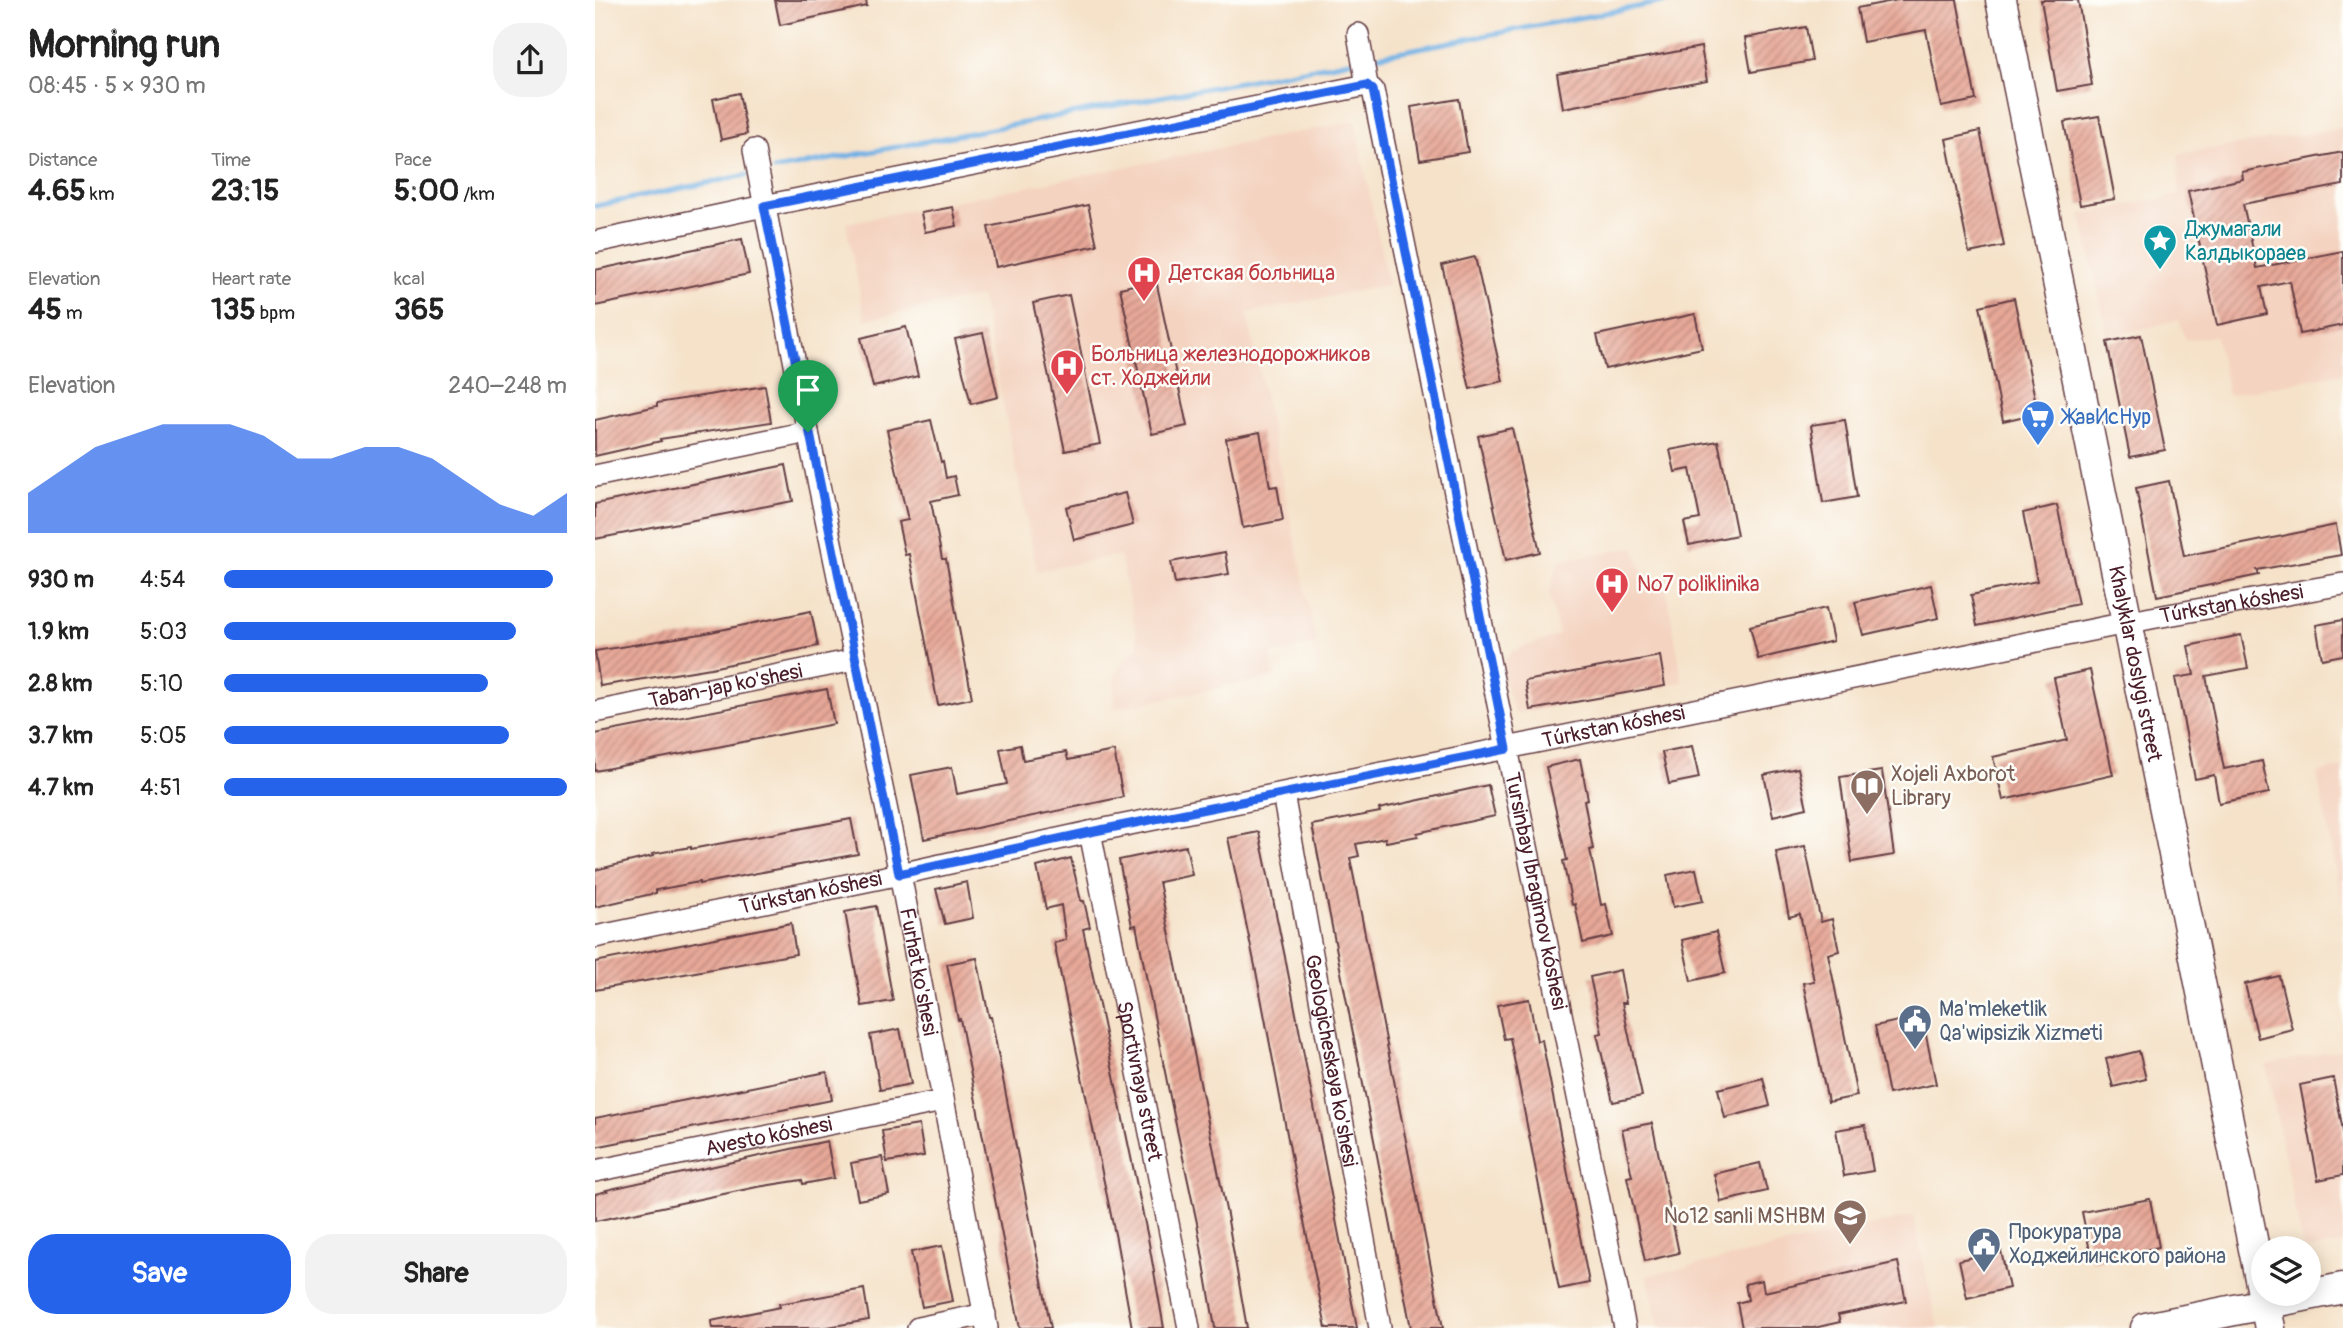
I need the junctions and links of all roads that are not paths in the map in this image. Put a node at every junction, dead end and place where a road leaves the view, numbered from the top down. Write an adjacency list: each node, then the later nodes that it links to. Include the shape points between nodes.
1 (2001, 0): 10 (street, Khalyklar doslygi street)
2 (1358, 34): 3 (street, Tursinbay Ibragimov kóshesi)
3 (1367, 85): 5 (street); 13 (street, Tursinbay Ibragimov kóshesi, via 1373,90)
4 (754, 150): 5 (street, Furhat ko'shesi)
5 (764, 206): 6 (street); 7 (street, Furhat ko'shesi)
6 (595, 242)
7 (808, 432): 8 (street); 11 (street, Furhat ko'shesi)
8 (595, 476)
9 (2343, 584): 10 (street, Túrkstan kóshesi)
10 (2127, 623): 13 (street, Túrkstan kóshesi); 21 (street, Khalyklar doslygi street)
11 (854, 660): 12 (street, Taban-jap ko'shesi); 16 (street, Furhat ko'shesi)
12 (595, 712)
13 (1507, 749): 14 (street, Túrkstan kóshesi); 26 (street, Tursinbay Ibragimov kóshesi)
14 (1283, 794): 15 (street, Túrkstan kóshesi); 25 (street, Geologicheskaya ko'shesi)
15 (1090, 832): 16 (street, Túrkstan kóshesi); 24 (street, Sportivnaya street)
16 (899, 874): 17 (street, Túrkstan kóshesi); 18 (street, Furhat ko'shesi)
17 (595, 937)
18 (943, 1101): 19 (street, Avesto kóshesi); 22 (street, Furhat ko'shesi)
19 (595, 1171)
20 (2343, 1288): 21 (street)
21 (2267, 1316): 27 (street)
22 (986, 1321): 23 (street)
23 (918, 1328)
24 (1189, 1328)
25 (1380, 1328)
26 (1625, 1328)
27 (2146, 1328)

